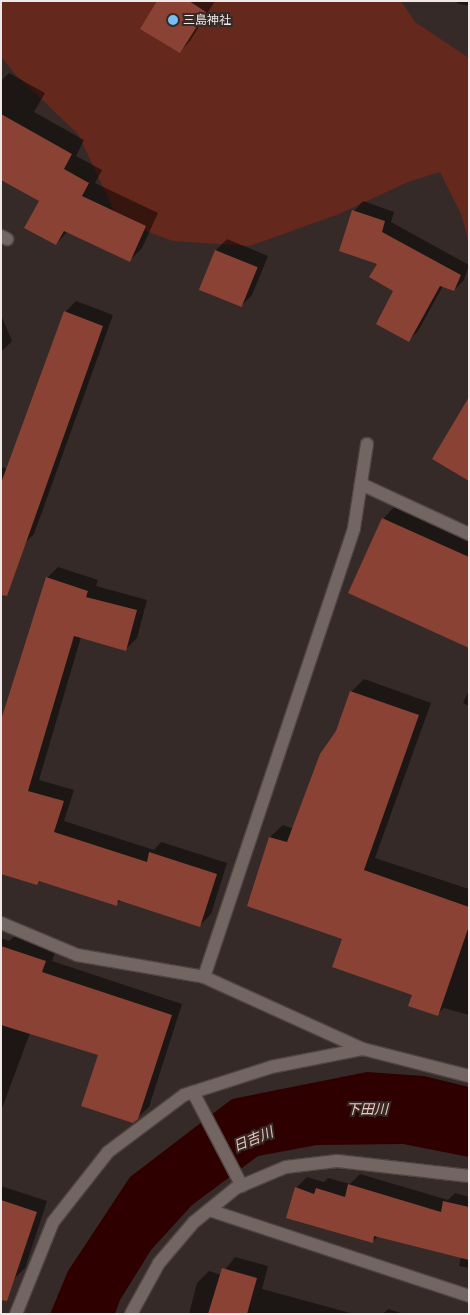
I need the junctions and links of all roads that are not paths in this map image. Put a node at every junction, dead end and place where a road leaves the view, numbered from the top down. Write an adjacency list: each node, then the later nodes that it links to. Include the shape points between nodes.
1 (367, 444): 2 (street)
2 (361, 484): 3 (street); 5 (street, via 354,528)
3 (469, 534)
4 (1, 922): 5 (street, via 77,955)
5 (204, 977): 6 (street)
6 (363, 1049): 7 (street); 8 (street, via 272,1067)
7 (469, 1076)
8 (194, 1093): 10 (street); 13 (street, via 184,1095 108,1152 53,1222)
9 (469, 1176): 10 (street, via 338,1161 286,1167)
10 (241, 1184): 11 (street)
11 (209, 1210): 12 (street); 14 (street, via 194,1222 159,1263)
12 (469, 1296)
13 (16, 1314)
14 (131, 1314)

